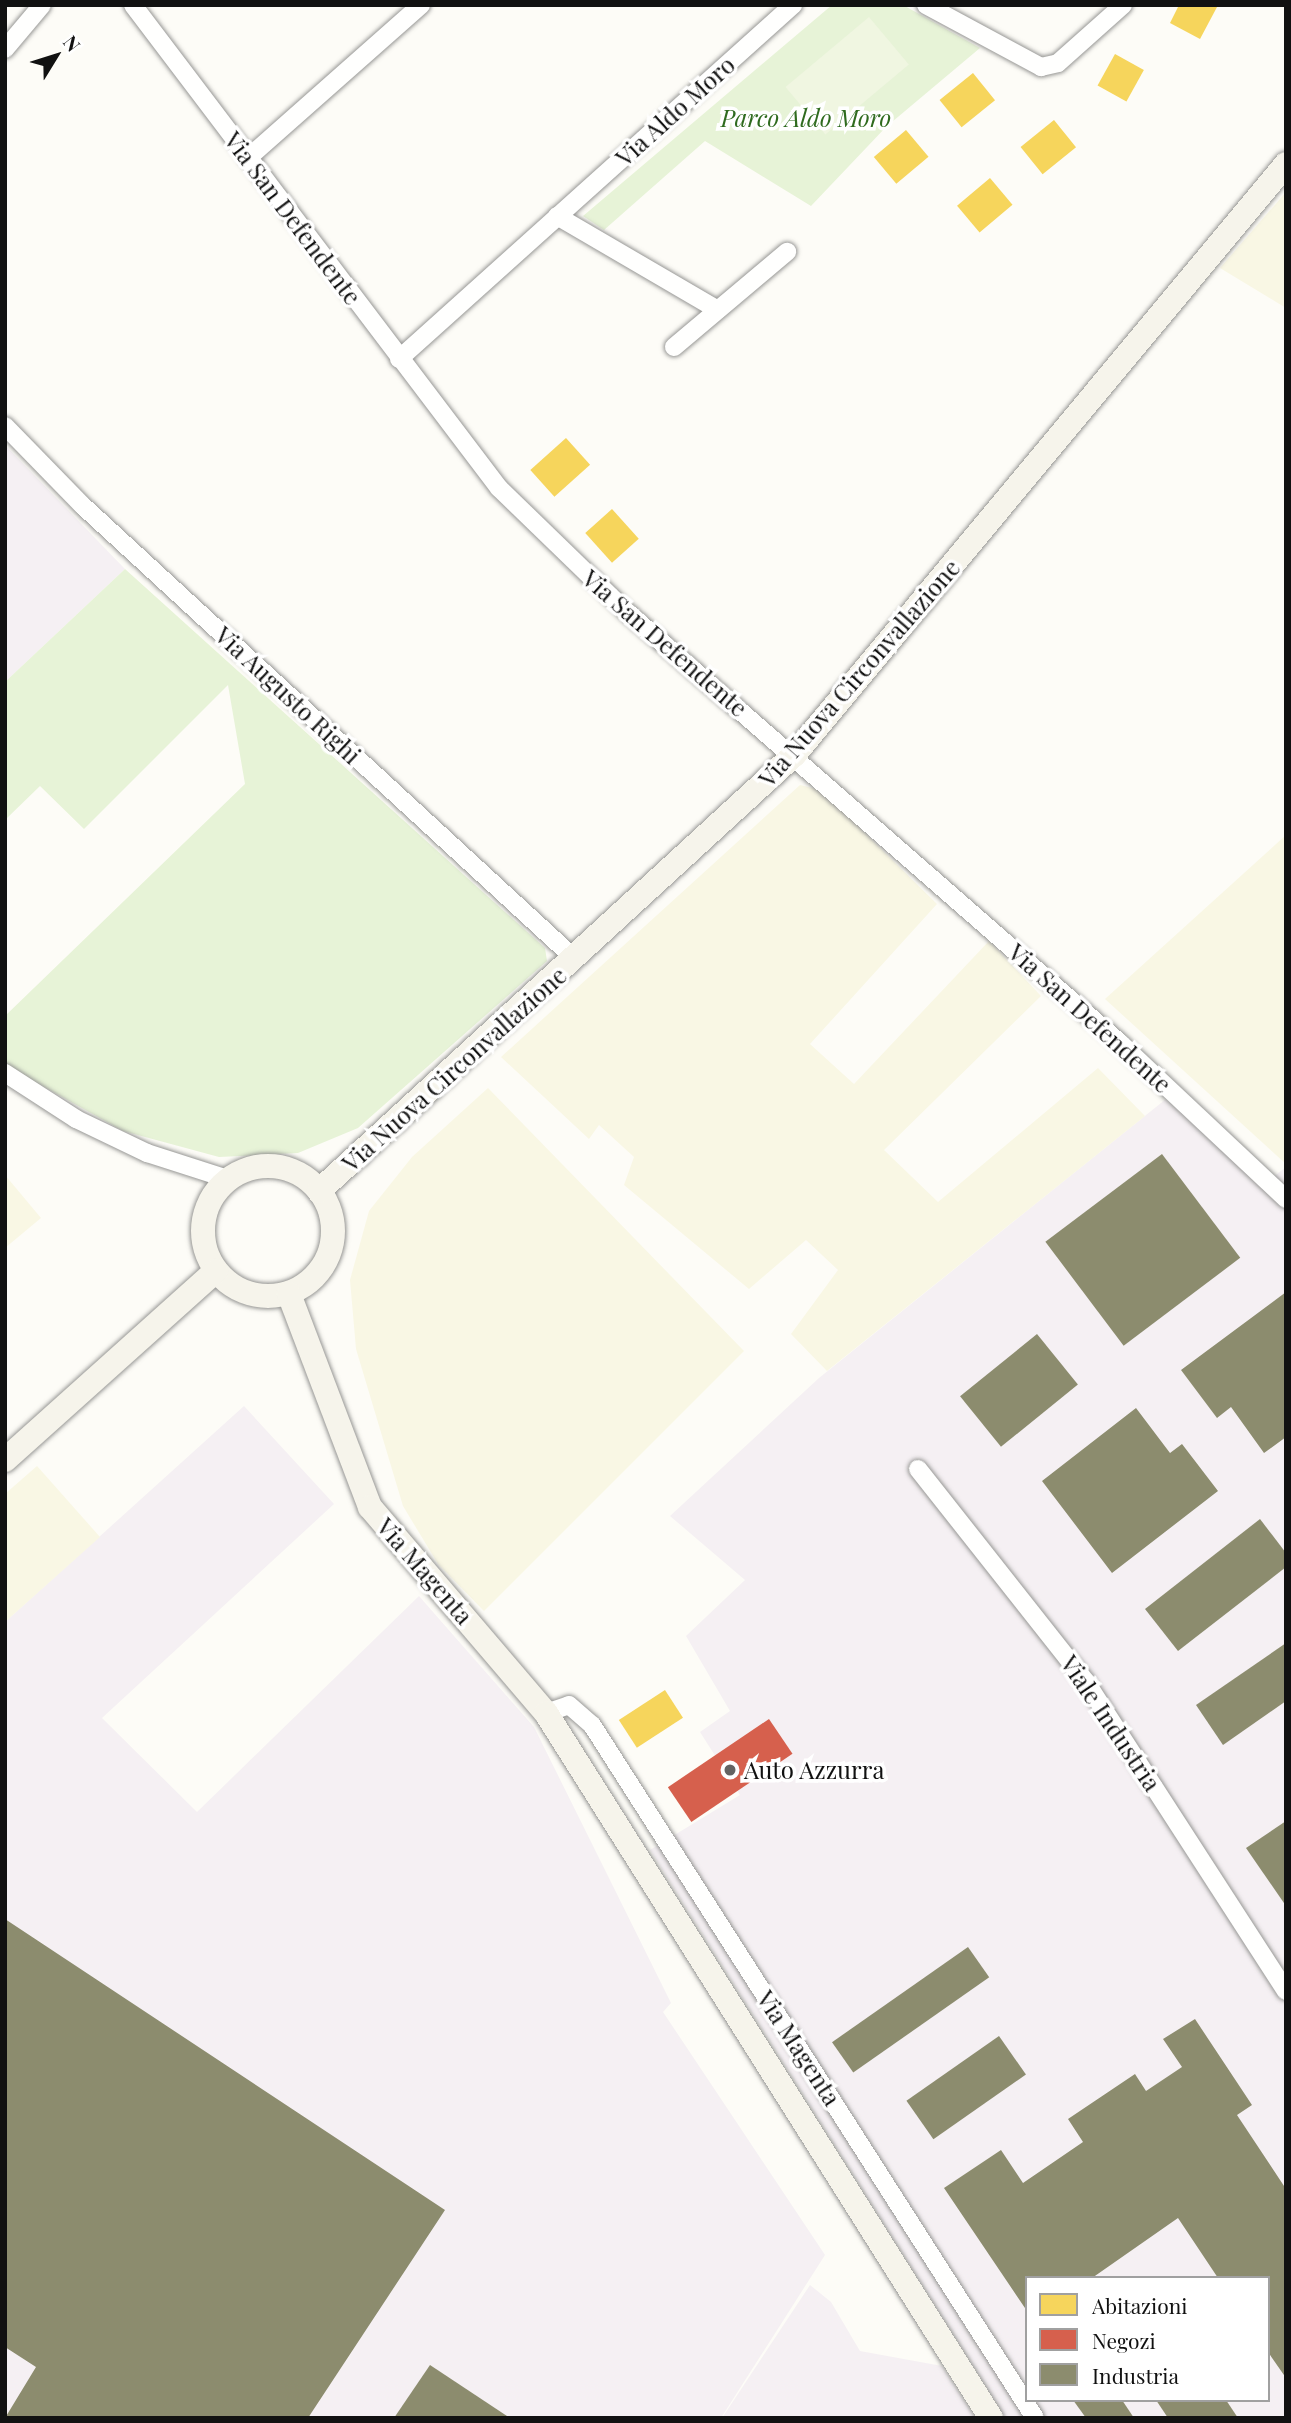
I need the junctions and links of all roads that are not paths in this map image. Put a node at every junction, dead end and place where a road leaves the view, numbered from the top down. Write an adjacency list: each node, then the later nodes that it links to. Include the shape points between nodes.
1 (43, 5): 7 (street)
2 (133, 5): 8 (street, Via San Defendente)
3 (421, 5): 8 (street)
4 (793, 5): 10 (street, Via Aldo Moro)
5 (926, 5): 6 (street, via 1041,67 1058,63)
6 (1123, 5)
7 (5, 48)
8 (248, 159): 14 (street, Via San Defendente)
9 (1286, 164): 16 (street, Via Nuova Circonvallazione)
10 (557, 216): 12 (street); 14 (street, Via Aldo Moro)
11 (787, 252): 12 (street)
12 (718, 310): 13 (street)
13 (674, 346)
14 (399, 359): 16 (street, Via San Defendente, via 499,488 565,555)
15 (5, 426): 17 (street, Via Augusto Righi, via 82,505)
16 (794, 755): 17 (street, Via Nuova Circonvallazione); 21 (street, Via San Defendente)
17 (575, 958): 20 (street, Via Nuova Circonvallazione)
18 (5, 1073): 19 (street, via 76,1119 146,1153)
19 (228, 1179): 20 (street, via 265,1166 286,1168); 22 (street, via 205,1213 202,1233)
20 (319, 1191): 23 (street, via 333,1229 331,1250 322,1269)
21 (1286, 1199)
22 (216, 1271): 23 (street, via 249,1294); 24 (street)
23 (289, 1294): 26 (street, Via Magenta, via 370,1507)
24 (5, 1460)
25 (918, 1469): 27 (street, Viale Industria, via 1086,1682)
26 (546, 1713): 28 (street, Via Magenta); 29 (street, Via Magenta, via 569,1705 592,1725)
27 (1286, 1991)
28 (991, 2418)
29 (1035, 2418)

